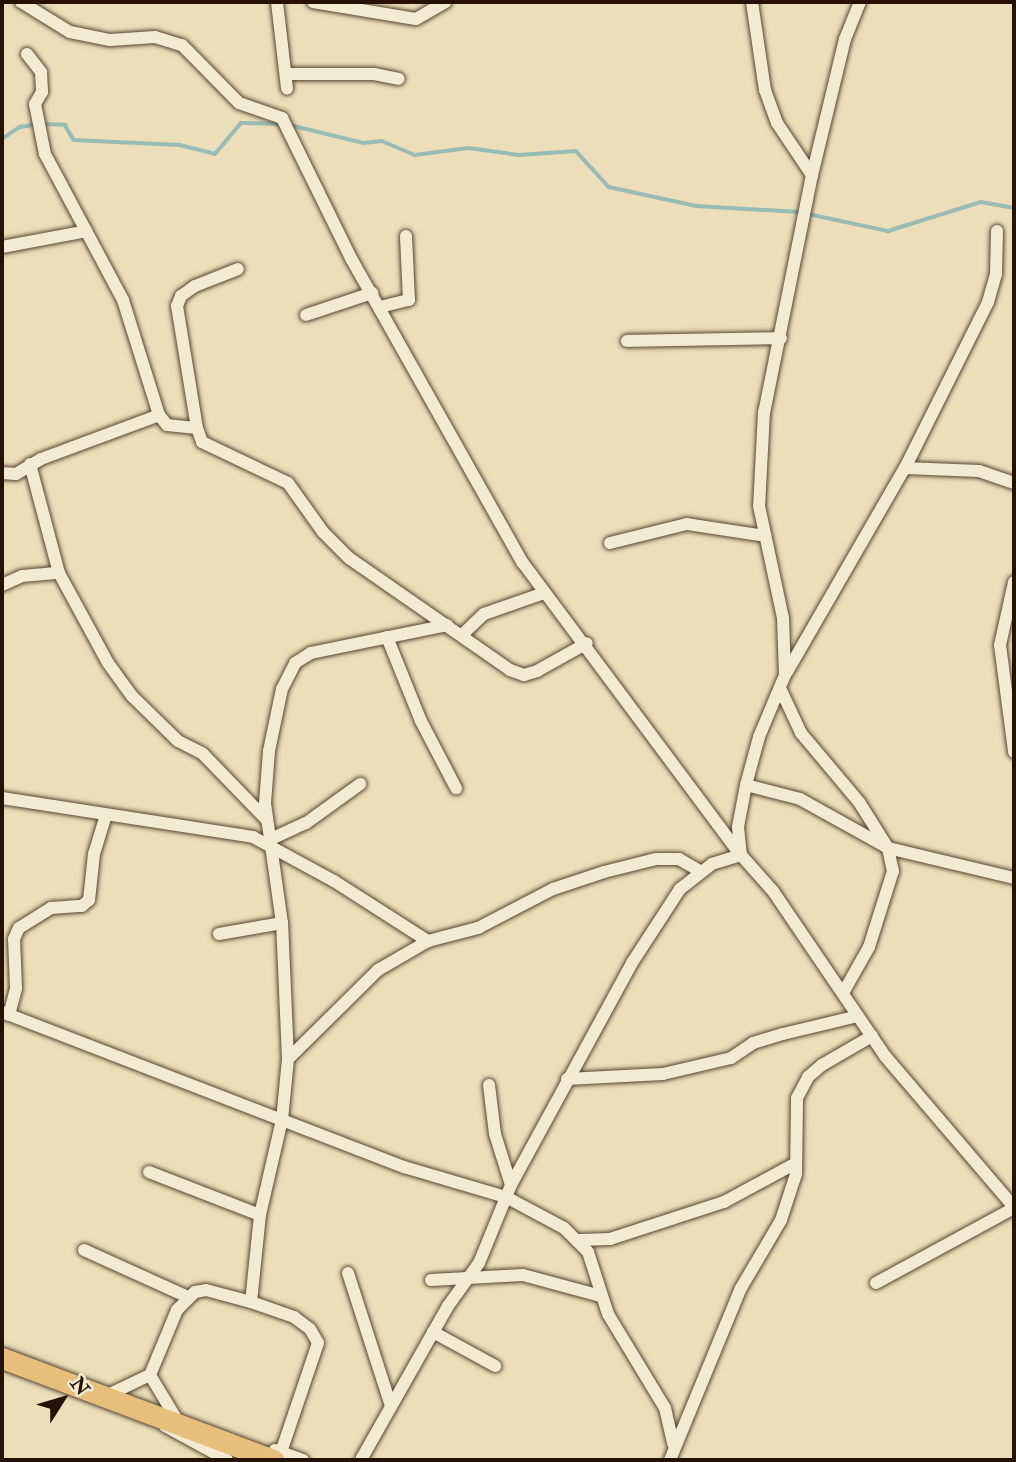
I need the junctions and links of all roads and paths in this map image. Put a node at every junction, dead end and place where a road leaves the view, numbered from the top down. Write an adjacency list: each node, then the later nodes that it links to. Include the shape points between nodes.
1 (22, 2): 17 (street, via 70,32 110,40 155,37 181,45 239,103 284,124)
2 (277, 2): 8 (street)
3 (313, 2): 4 (street, via 416,19)
4 (445, 2)
5 (752, 2): 11 (street, via 765,90 777,123)
6 (860, 2): 11 (street, via 845,39)
7 (27, 54): 12 (street, via 41,72 42,92 35,111 39,137)
8 (286, 74): 9 (street, via 349,73); 10 (street)
9 (399, 79)
10 (287, 88)
11 (812, 175): 20 (street)
12 (87, 231): 15 (street); 22 (street, via 128,313)
13 (997, 231): 25 (street, via 996,274 988,302)
14 (406, 236): 18 (street, via 409,300)
15 (2, 247)
16 (238, 269): 23 (street, via 195,286 181,296 177,306)
17 (372, 293): 18 (street); 19 (street)
18 (380, 307): 33 (street)
19 (306, 316)
20 (781, 338): 21 (street); 28 (street, via 764,412 758,468)
21 (627, 341)
22 (159, 415): 23 (street, via 167,425); 24 (street)
23 (197, 428): 35 (street, via 202,442 288,483 323,532 349,558)
24 (30, 464): 26 (street, via 16,474); 30 (street)
25 (905, 468): 27 (street, via 979,471); 39 (street)
26 (2, 473)
27 (1014, 482)
28 (765, 536): 29 (street, via 687,524); 39 (street, via 783,618)
29 (610, 543)
30 (59, 573): 32 (street, via 39,573); 47 (street, via 108,663 132,696 178,741 203,754)
31 (1014, 582): 34 (street)
32 (2, 585)
33 (544, 593): 36 (street, via 484,614); 38 (street)
34 (1012, 600): 41 (street, via 1000,664)
35 (447, 625): 36 (street); 37 (street)
36 (462, 635): 38 (street, via 524,675)
37 (387, 637): 44 (street, via 421,721); 47 (street, via 311,653 295,663 282,689 269,751)
38 (587, 643): 50 (street)
39 (785, 675): 40 (street)
40 (780, 688): 43 (street); 49 (street, via 801,733 859,802)
41 (1014, 752)
42 (360, 785): 48 (street)
43 (746, 785): 49 (street, via 800,799); 50 (street, via 738,827)
44 (456, 788)
45 (2, 798): 46 (street)
46 (106, 814): 48 (street, via 227,830); 57 (street, via 94,854 89,900 82,906 51,908 19,928 14,939 16,988)
47 (268, 821): 48 (street)
48 (272, 842): 53 (street); 55 (street)
49 (888, 848): 52 (street); 56 (street, via 893,871 886,906)
50 (741, 855): 51 (street); 56 (street, via 773,891)
51 (700, 871): 55 (street, via 679,859 656,859 604,872 553,889 478,928); 61 (street, via 665,911)
52 (1014, 878)
53 (282, 923): 54 (street); 60 (street)
54 (219, 934)
55 (429, 941): 60 (street, via 378,970)
56 (843, 993): 58 (street)
57 (5, 1013): 63 (street)
58 (858, 1016): 59 (street); 61 (street, via 783,1034 753,1043 731,1058 663,1074)
59 (872, 1036): 64 (street, via 808,1077 797,1097); 67 (street, via 947,1133)
60 (288, 1059): 63 (street)
61 (566, 1079): 66 (street)
62 (489, 1085): 66 (street)
63 (282, 1120): 66 (street, via 454,1184); 68 (street)
64 (796, 1163): 69 (street, via 724,1202 610,1239); 85 (street, via 781,1220 741,1288)
65 (149, 1172): 68 (street)
66 (509, 1191): 69 (street); 72 (street)
67 (1014, 1208): 74 (street)
68 (260, 1215): 77 (street)
69 (580, 1240): 75 (street)
70 (84, 1250): 76 (street)
71 (348, 1273): 83 (street)
72 (469, 1277): 73 (street); 75 (street, via 523,1275); 78 (street)
73 (431, 1280)
74 (876, 1283)
75 (601, 1296): 85 (street, via 665,1408)
76 (188, 1297): 77 (street, via 206,1290); 81 (street, via 177,1310)
77 (251, 1302): 86 (street, via 294,1317 310,1329 318,1343)
78 (433, 1332): 80 (street); 83 (street)
79 (2, 1358): 82 (main road)
80 (495, 1366)
81 (149, 1375): 82 (street); 84 (street)
82 (100, 1398): 84 (main road)
83 (391, 1406): 89 (street)
84 (167, 1420): 86 (main road); 87 (street, via 182,1439)
85 (673, 1444): 90 (street)
86 (277, 1456): 88 (street)
87 (227, 1460)
88 (303, 1460)
89 (361, 1460)
90 (670, 1460)

